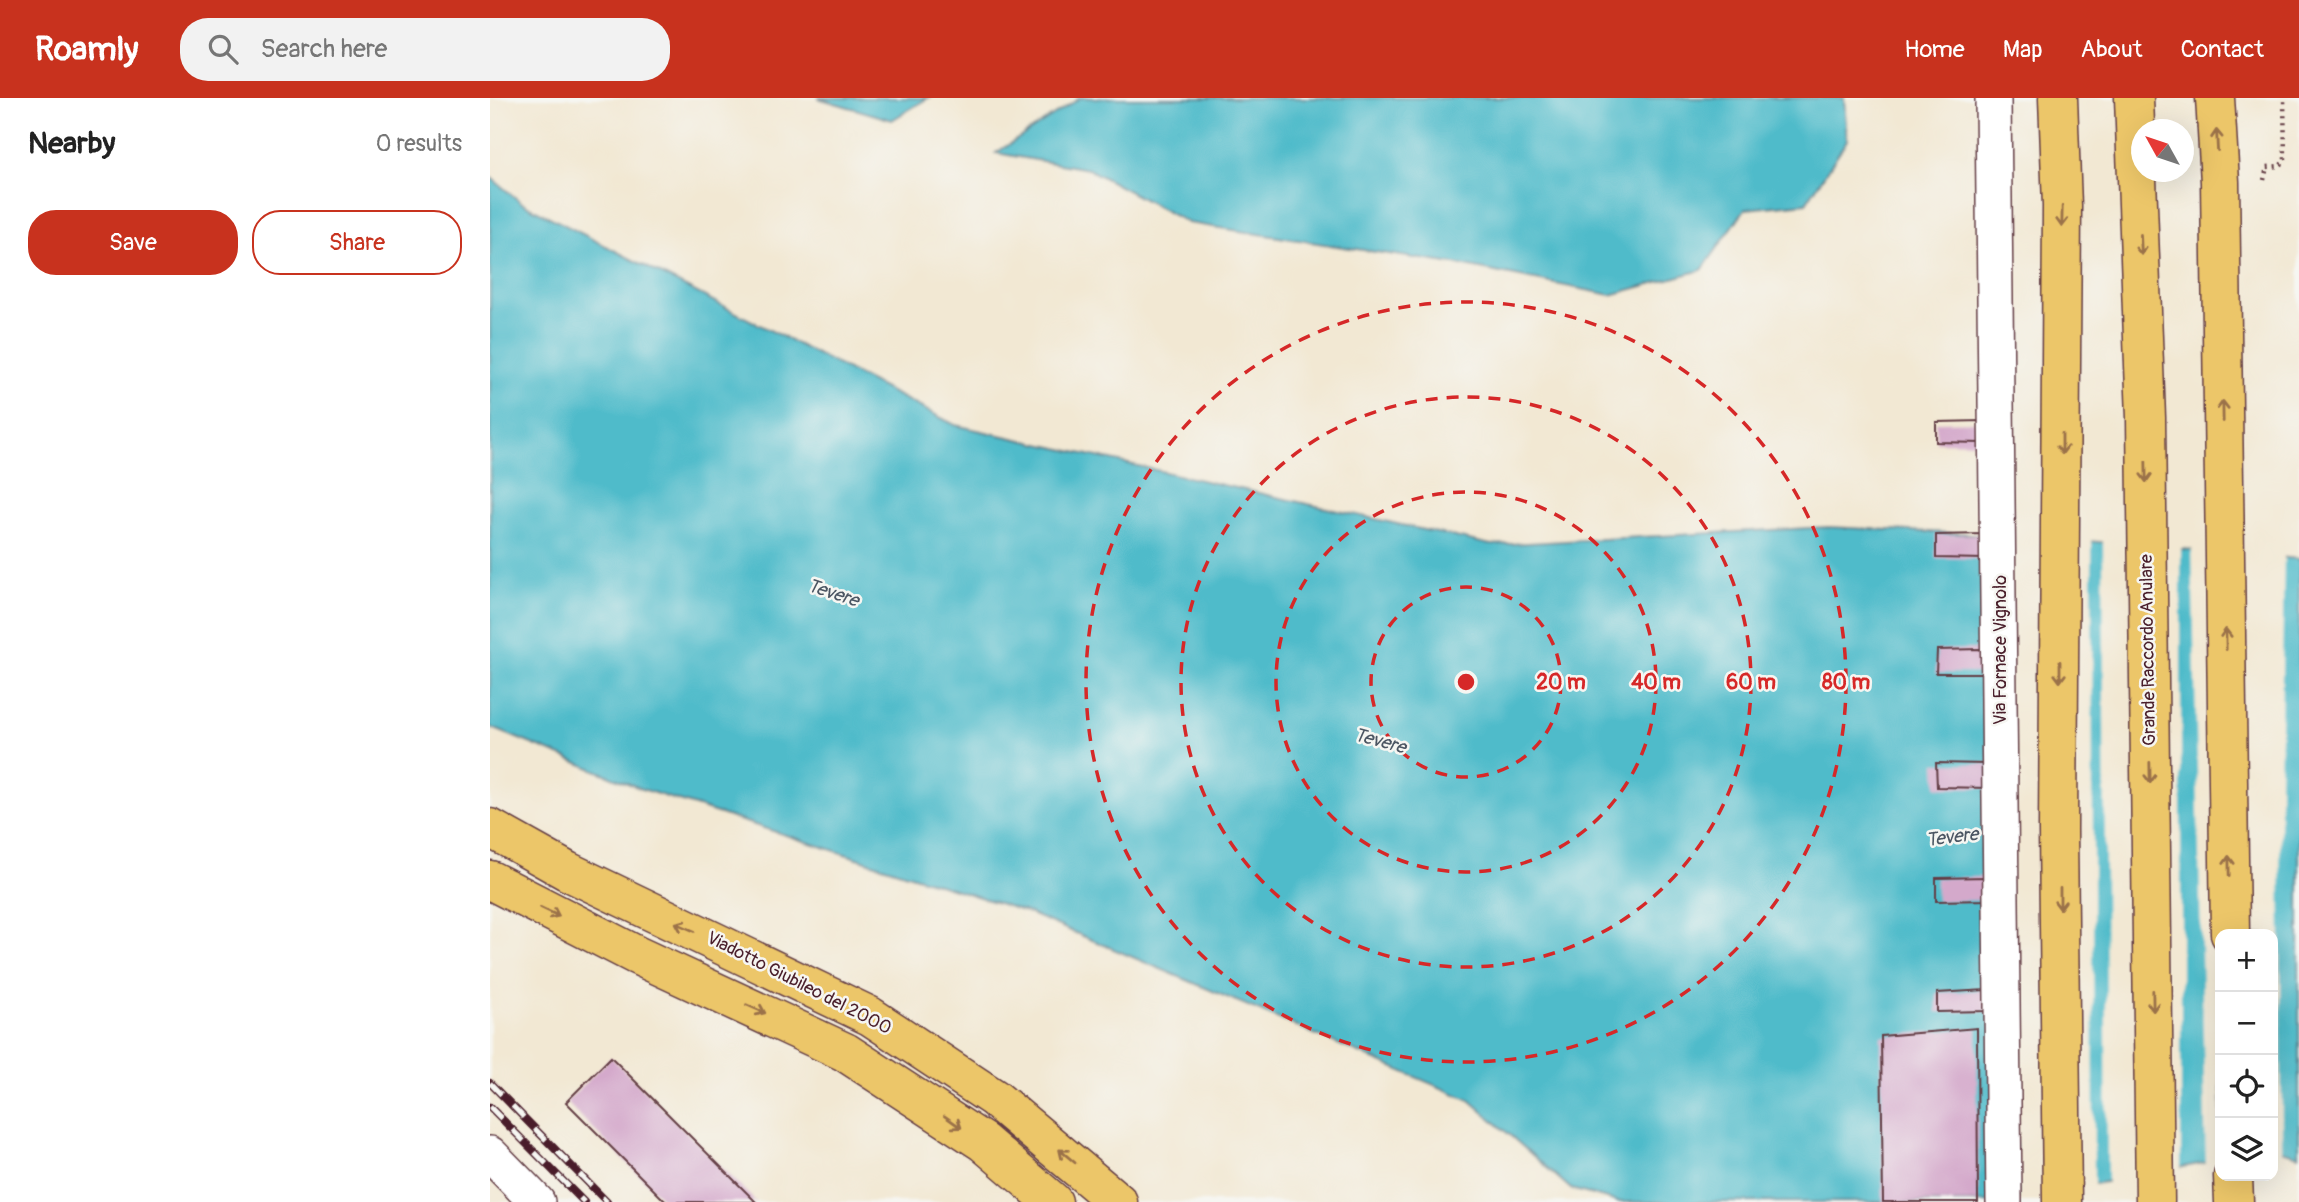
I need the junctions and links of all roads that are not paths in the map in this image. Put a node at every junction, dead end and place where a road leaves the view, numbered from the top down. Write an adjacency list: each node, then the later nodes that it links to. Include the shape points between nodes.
1 (1993, 98): 13 (street, Via Fornace Vignolo)
2 (2058, 98): 14 (highway, one-way to 14)
3 (2134, 98): 15 (highway, Grande Raccordo Anulare, one-way to 15, via 2146,418)
4 (2215, 98): 7 (highway, one-way to 4, via 2220,181)
5 (490, 828): 12 (highway, Viadotto Giubileo del 2000, one-way to 5, via 994,1098 870,1016 589,882)
6 (490, 880): 11 (highway, one-way to 11, via 636,955 845,1052 983,1142)
7 (2230, 929)
8 (490, 1154): 10 (street)
9 (2233, 1181): 16 (highway)
10 (537, 1202)
11 (1052, 1202)
12 (1118, 1202)
13 (2004, 1202)
14 (2062, 1202)
15 (2155, 1202)
16 (2234, 1202)

